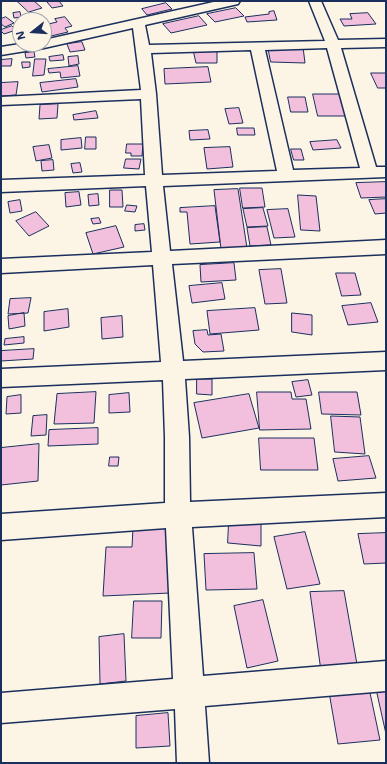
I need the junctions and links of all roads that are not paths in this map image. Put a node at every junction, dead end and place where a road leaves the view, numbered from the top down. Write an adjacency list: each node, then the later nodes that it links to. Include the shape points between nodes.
1 (234, 1): 3 (street)
2 (315, 1): 6 (street)
3 (138, 22): 4 (street); 9 (street)
4 (52, 42)
5 (386, 43): 6 (street)
6 (333, 45): 7 (street); 13 (street)
7 (257, 46): 9 (street); 14 (street)
8 (12, 49): 10 (street)
9 (143, 49): 11 (street)
10 (1, 51)
11 (148, 94): 12 (street); 15 (street)
12 (1, 100)
13 (378, 172): 14 (street)
14 (286, 174): 15 (street)
15 (154, 181): 16 (street); 18 (street)
16 (1, 186)
17 (386, 247): 18 (street)
18 (163, 259): 19 (street); 21 (street)
19 (1, 266)
20 (386, 361): 21 (street)
21 (173, 370): 22 (street); 24 (street)
22 (1, 378)
23 (386, 505): 24 (street)
24 (178, 515): 25 (street); 27 (street)
25 (1, 527)
26 (386, 676): 27 (street)
27 (189, 692): 28 (street); 29 (street)
28 (1, 708)
29 (193, 763)

